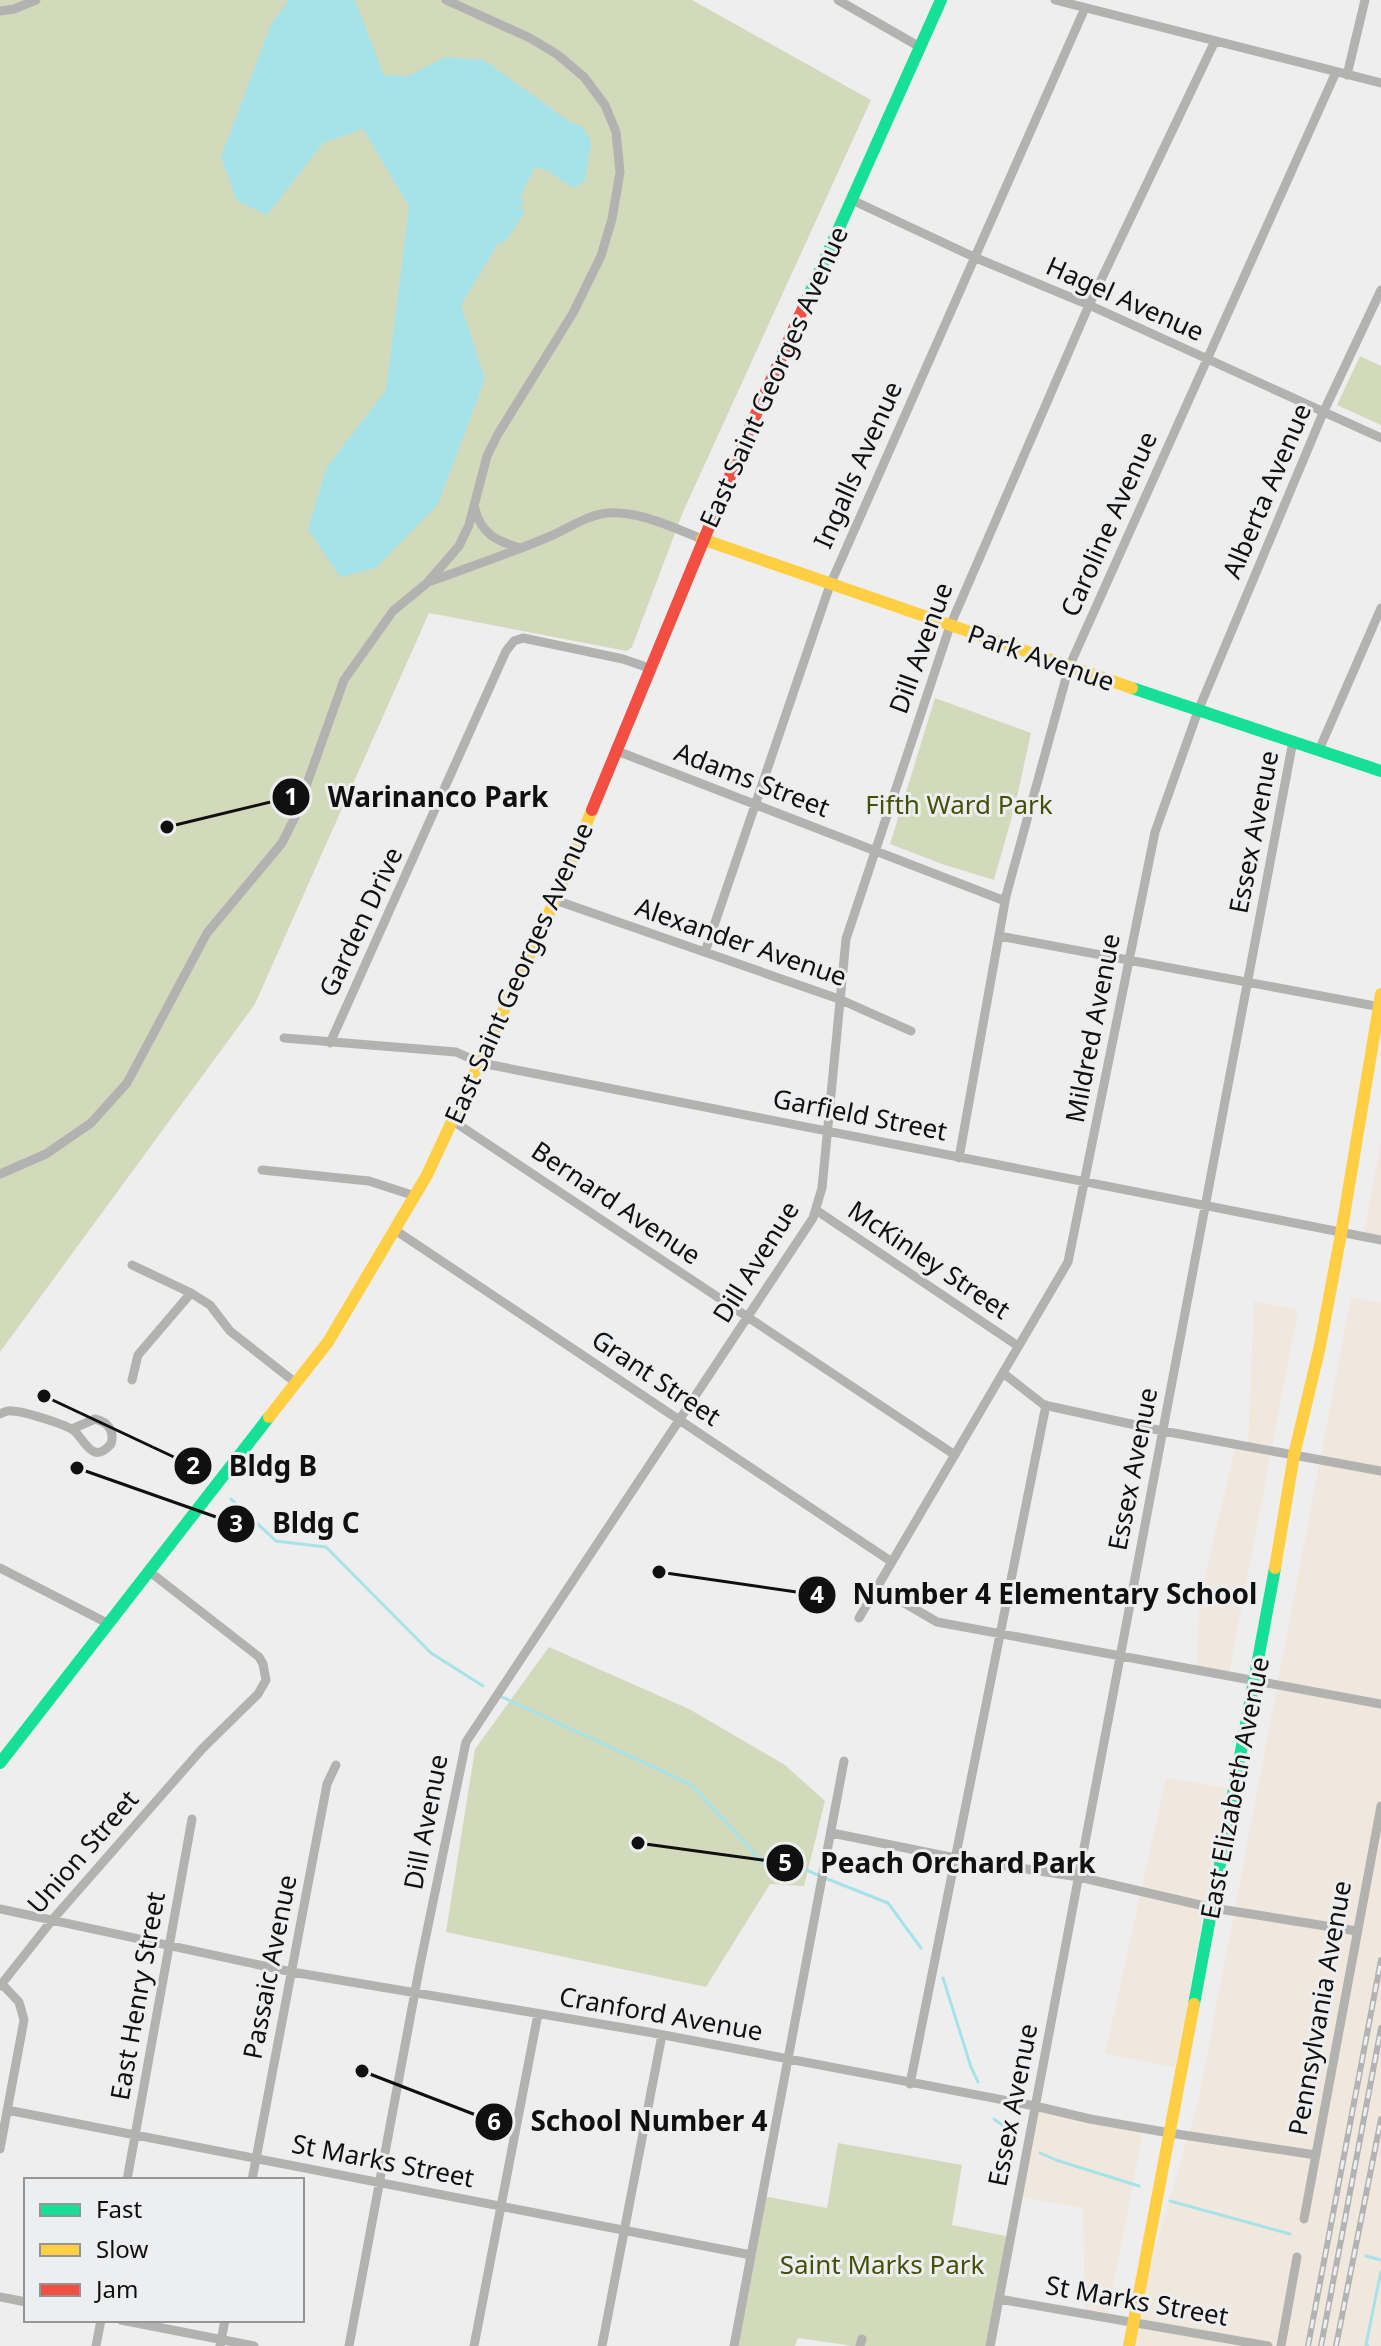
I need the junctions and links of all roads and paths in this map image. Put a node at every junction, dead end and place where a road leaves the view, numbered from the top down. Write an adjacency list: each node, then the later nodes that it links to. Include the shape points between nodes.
1 (36, 0): 8 (street)
2 (446, 0): 21 (street, via 530,38 584,77 605,105 616,132 620,172 601,256 573,313 498,434)
3 (838, 0): 10 (street)
4 (941, 0): 10 (street, East Saint Georges Avenue)
5 (1055, 0): 7 (street)
6 (1365, 0): 12 (street)
7 (1085, 8): 9 (street); 15 (street, Ingalls Avenue)
8 (0, 11)
9 (1215, 41): 11 (street); 17 (street, Dill Avenue)
10 (920, 47): 14 (street, East Saint Georges Avenue)
11 (1336, 72): 12 (street); 18 (street, Caroline Avenue)
12 (1347, 75): 13 (street)
13 (1381, 83)
14 (852, 200): 15 (street, Hagel Avenue); 22 (street, East Saint Georges Avenue)
15 (974, 257): 17 (street, Hagel Avenue); 25 (street, Ingalls Avenue)
16 (1381, 290): 19 (street, Alberta Avenue)
17 (1089, 305): 18 (street, Hagel Avenue); 27 (street, Dill Avenue)
18 (1207, 359): 19 (street, Hagel Avenue); 28 (street, Caroline Avenue)
19 (1323, 413): 20 (street, Hagel Avenue); 30 (street, Alberta Avenue)
20 (1381, 438)
21 (475, 506): 23 (street, via 491,537); 24 (street, via 459,546)
22 (702, 539): 23 (street, via 610,513 591,516); 25 (street, Park Avenue); 29 (street, East Saint Georges Avenue)
23 (521, 548): 24 (street)
24 (427, 583): 53 (street, via 393,611 344,680 282,843 207,933 127,1083 91,1123 46,1154)
25 (830, 585): 27 (street, Park Avenue); 35 (street, Ingalls Avenue)
26 (1381, 608): 32 (street)
27 (950, 626): 28 (street, Park Avenue); 36 (street, Dill Avenue)
28 (1069, 667): 30 (street, Park Avenue); 38 (street, Caroline Avenue)
29 (649, 668): 33 (street, East Saint Georges Avenue); 47 (street, Garden Drive, via 523,638 514,641)
30 (1198, 711): 31 (street, Park Avenue); 41 (street, Mildred Avenue, via 1155,832)
31 (1293, 741): 32 (street, Park Avenue); 42 (street, Essex Avenue)
32 (1319, 750): 34 (street, Park Avenue)
33 (617, 751): 35 (street, Adams Street); 37 (street, East Saint Georges Avenue)
34 (1381, 771)
35 (755, 804): 36 (street, Adams Street); 40 (street, Ingalls Avenue)
36 (875, 851): 38 (street, Adams Street); 43 (street, Dill Avenue, via 846,939)
37 (555, 900): 40 (street, Alexander Avenue); 48 (street, East Saint Georges Avenue)
38 (1005, 901): 39 (street, Caroline Avenue)
39 (999, 936): 41 (street); 51 (street, Caroline Avenue)
40 (705, 952): 43 (street, Alexander Avenue)
41 (1129, 961): 42 (street); 54 (street, Mildred Avenue)
42 (1248, 982): 44 (street); 56 (street, Essex Avenue)
43 (839, 999): 45 (street, Alexander Avenue); 50 (street, Dill Avenue)
44 (1380, 1003): 59 (street, East Elizabeth Avenue)
45 (911, 1031)
46 (284, 1038): 47 (street, Garfield Street)
47 (330, 1043): 48 (street, Garfield Street, via 456,1052)
48 (481, 1063): 49 (street, East Saint Georges Avenue); 50 (street, Garfield Street)
49 (453, 1121): 55 (street, East Saint Georges Avenue); 63 (street, Bernard Avenue)
50 (827, 1131): 51 (street, Garfield Street); 57 (street, Dill Avenue)
51 (959, 1158): 54 (street, Garfield Street)
52 (262, 1170): 55 (street, via 369,1181)
53 (0, 1174)
54 (1085, 1183): 56 (street, Garfield Street); 64 (street, Mildred Avenue, via 1068,1262)
55 (415, 1196): 58 (street, East Saint Georges Avenue)
56 (1205, 1207): 59 (street, Garfield Street); 72 (street, Essex Avenue)
57 (816, 1210): 63 (street, Dill Avenue); 64 (street, McKinley Street)
58 (395, 1230): 67 (street, East Saint Georges Avenue, via 328,1342); 70 (street, Grant Street)
59 (1341, 1234): 60 (street, Garfield Street); 74 (street, East Elizabeth Avenue)
60 (1381, 1240)
61 (132, 1265): 62 (street)
62 (191, 1293): 66 (street, via 138,1355); 67 (street)
63 (748, 1317): 70 (street, Dill Avenue); 73 (street, Bernard Avenue)
64 (1018, 1346): 65 (street, Mildred Avenue)
65 (1003, 1373): 68 (street); 73 (street)
66 (132, 1380)
67 (296, 1383): 78 (street, East Saint Georges Avenue)
68 (1046, 1405): 72 (street); 82 (street)
69 (0, 1414): 71 (street, via 12,1411)
70 (680, 1420): 76 (street, Grant Street); 101 (street, Dill Avenue, via 466,1742)
71 (72, 1429)
72 (1163, 1431): 74 (street); 83 (street, Essex Avenue)
73 (955, 1455): 76 (street)
74 (1294, 1455): 75 (street); 84 (street, East Elizabeth Avenue)
75 (1381, 1471)
76 (892, 1562): 79 (street)
77 (0, 1568): 81 (street)
78 (150, 1572): 81 (street, East Saint Georges Avenue); 96 (street, Union Street, via 259,1657 266,1680)
79 (877, 1587): 80 (street); 82 (street, via 937,1622)
80 (859, 1618)
81 (109, 1624): 87 (street, East Saint Georges Avenue)
82 (1000, 1633): 83 (street); 92 (street)
83 (1121, 1654): 84 (street); 93 (street, Essex Avenue)
84 (1256, 1680): 85 (street); 94 (street, East Elizabeth Avenue)
85 (1381, 1704)
86 (844, 1761): 91 (street)
87 (0, 1763)
88 (336, 1765): 99 (street, Passaic Avenue, via 327,1784)
89 (1381, 1806): 97 (street, Pennsylvania Avenue)
90 (192, 1819): 98 (street, East Henry Street)
91 (832, 1833): 92 (street); 104 (street)
92 (955, 1858): 93 (street); 105 (street)
93 (1079, 1877): 94 (street); 106 (street, Essex Avenue)
94 (1213, 1908): 97 (street); 108 (street, East Elizabeth Avenue)
95 (0, 1909): 96 (street, Cranford Avenue)
96 (53, 1919): 98 (street, Cranford Avenue); 100 (street, Union Street)
97 (1357, 1931): 111 (street, Pennsylvania Avenue)
98 (170, 1944): 99 (street, Cranford Avenue); 109 (street, East Henry Street)
99 (292, 1972): 101 (street, Cranford Avenue); 112 (street, Passaic Avenue)
100 (1, 1985): 107 (street, via 24,2015)
101 (415, 1993): 102 (street, Cranford Avenue); 115 (street, Dill Avenue)
102 (538, 2014): 103 (street, Cranford Avenue); 116 (street)
103 (662, 2035): 104 (street, Cranford Avenue); 118 (street)
104 (788, 2060): 105 (street, Cranford Avenue); 119 (street)
105 (910, 2084): 106 (street, Cranford Avenue)
106 (1035, 2106): 108 (street, Cranford Avenue); 122 (street, Essex Avenue)
107 (7, 2110): 109 (street, St Marks Street); 110 (street)
108 (1170, 2133): 111 (street, Cranford Avenue); 127 (street, East Elizabeth Avenue)
109 (136, 2135): 112 (street, St Marks Street); 113 (street, East Henry Street)
110 (0, 2149)
111 (1316, 2155): 117 (street, Pennsylvania Avenue)
112 (256, 2159): 114 (street, Passaic Avenue); 115 (street, St Marks Street)
113 (127, 2178)
114 (252, 2178)
115 (380, 2183): 116 (street, St Marks Street); 131 (street, Dill Avenue)
116 (501, 2207): 118 (street, St Marks Street); 132 (street)
117 (1304, 2219)
118 (624, 2230): 119 (street, St Marks Street); 133 (street)
119 (751, 2255): 134 (street)
120 (1297, 2257): 138 (street)
121 (0, 2297): 123 (street)
122 (999, 2299): 127 (street, St Marks Street); 135 (street, Essex Avenue)
123 (24, 2302)
124 (101, 2322): 129 (street)
125 (130, 2322): 128 (street)
126 (225, 2322): 128 (street)
127 (1134, 2322): 136 (street, East Elizabeth Avenue); 137 (street, St Marks Street)
128 (221, 2343): 130 (street)
129 (96, 2346)
130 (254, 2346)
131 (349, 2346)
132 (474, 2346)
133 (602, 2346)
134 (734, 2346)
135 (990, 2346)
136 (1129, 2346)
137 (1268, 2346)
138 (1281, 2346)

